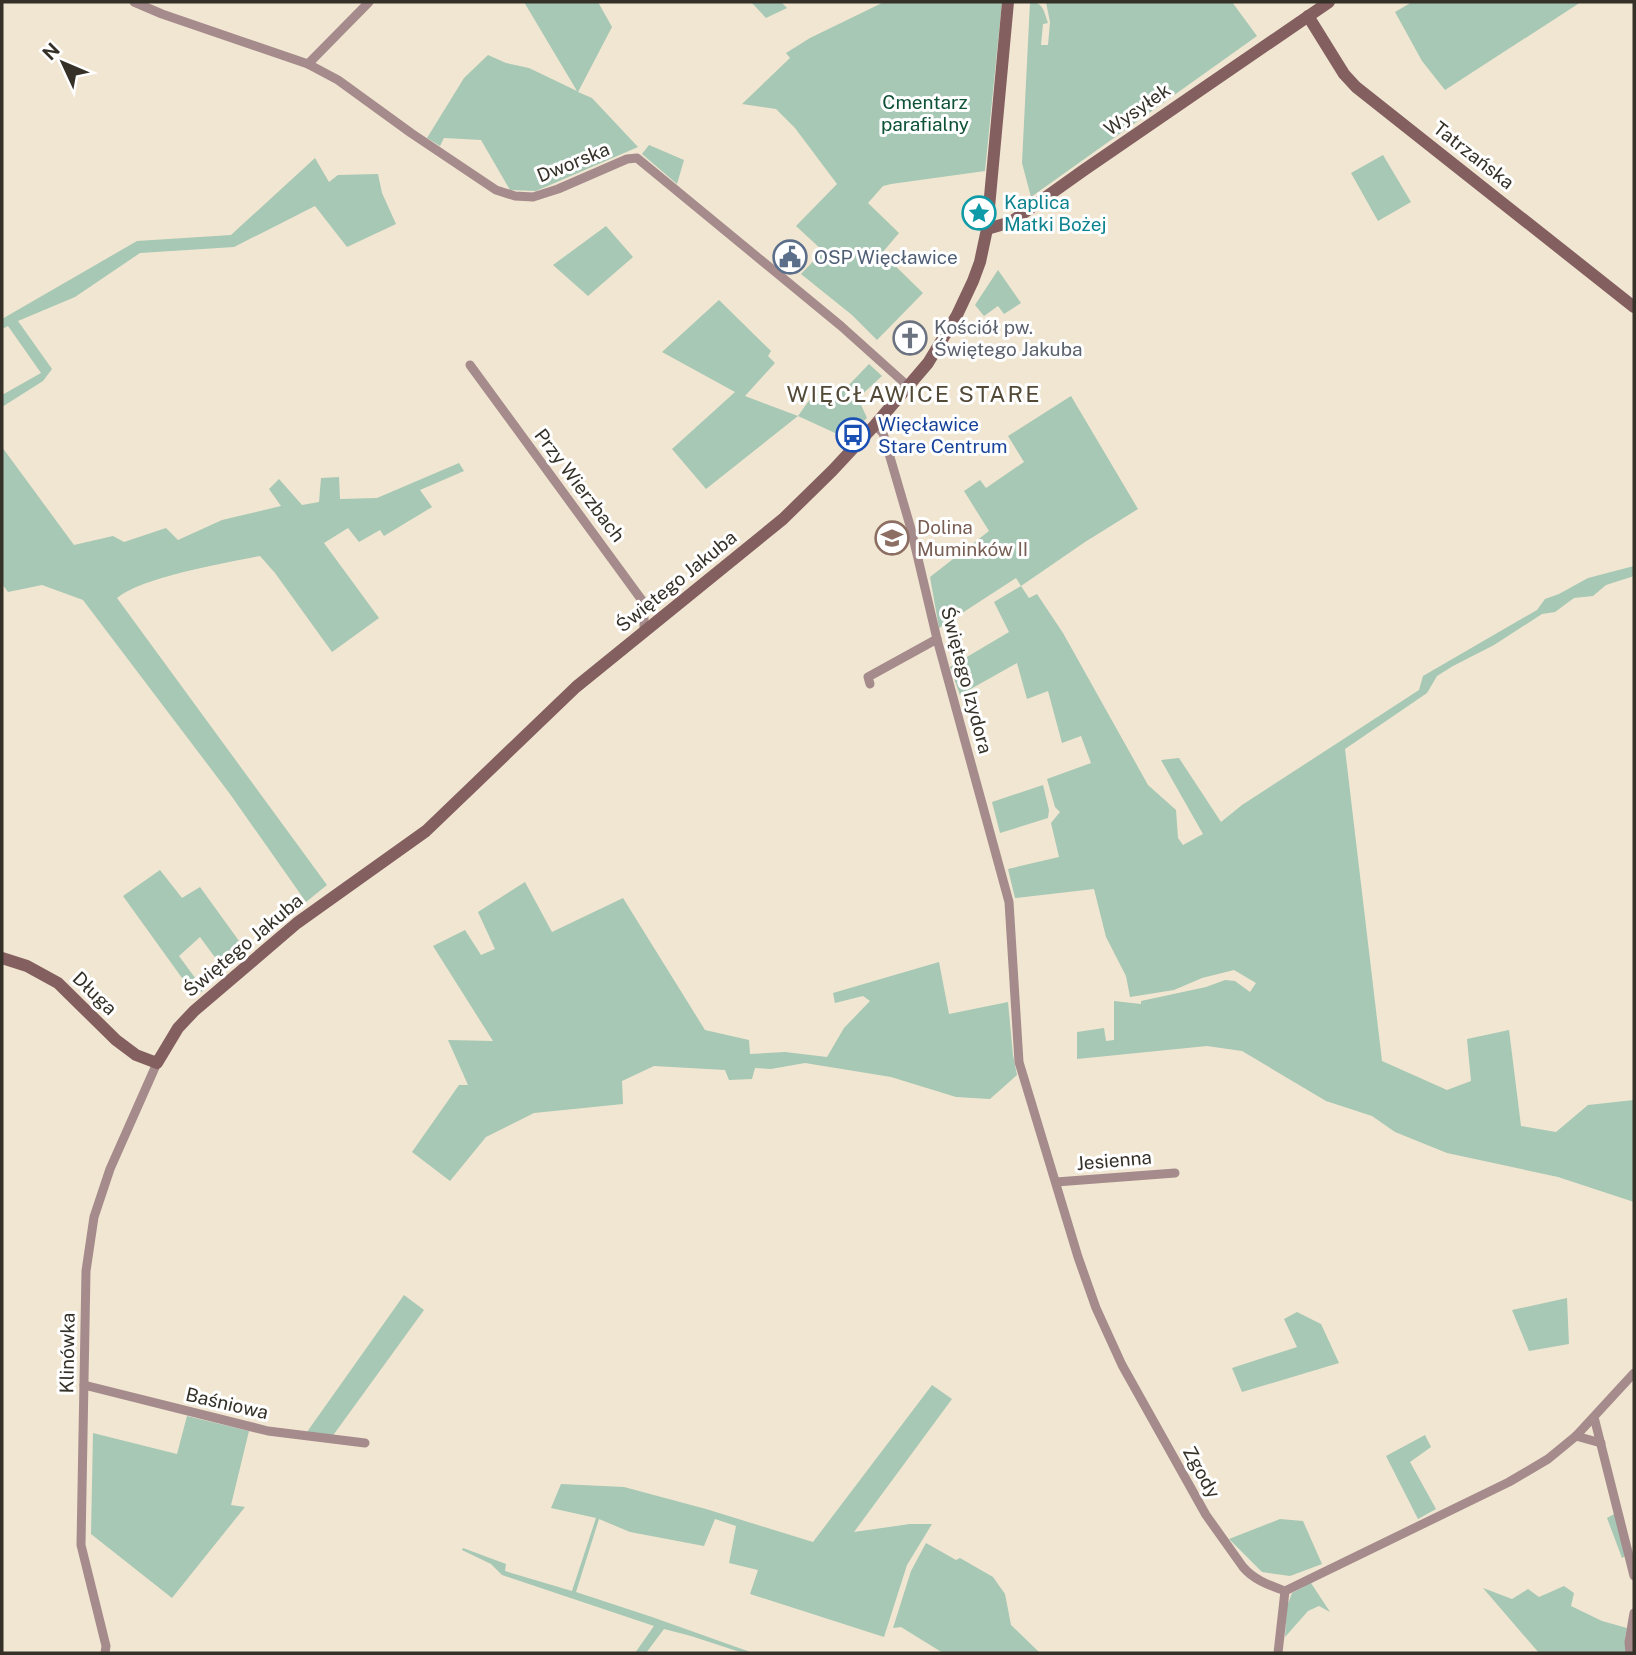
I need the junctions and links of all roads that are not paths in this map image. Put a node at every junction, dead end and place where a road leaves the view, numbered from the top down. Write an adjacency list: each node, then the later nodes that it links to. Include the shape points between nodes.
1 (134, 2): 6 (street, Dworska)
2 (369, 2): 6 (street)
3 (1008, 2): 7 (street, Świętego Jakuba)
4 (1329, 2): 5 (street, Wysyłek)
5 (1308, 16): 7 (street, Wysyłek, via 1012,222); 8 (street, Tatrzańska, via 1356,87)
6 (308, 64): 10 (street, Dworska, via 496,190 515,196 533,197 637,158)
7 (987, 229): 10 (street, Świętego Jakuba, via 980,262 957,315)
8 (1634, 307)
9 (470, 365): 12 (street, Przy Wierzbach, via 644,603)
10 (909, 387): 11 (street, Świętego Jakuba)
11 (875, 425): 12 (street, Świętego Jakuba, via 783,519); 13 (street, Świętego Izydora, via 883,433 911,529)
12 (644, 632): 17 (street, Świętego Jakuba, via 576,687 426,831 297,923 194,1011)
13 (937, 639): 14 (street, via 868,677); 15 (street, Świętego Izydora, via 1009,902)
14 (870, 684)
15 (1013, 947): 19 (street, Zgody, via 1019,1062)
16 (2, 958): 17 (street, Długa, via 58,983 116,1040)
17 (157, 1063): 21 (street, Klinówka, via 94,1217 86,1271)
18 (1175, 1173): 19 (street, Jesienna)
19 (1056, 1182): 27 (street, Zgody, via 1096,1308 1136,1392 1206,1515 1242,1567 1264,1584)
20 (1634, 1373): 22 (street)
21 (84, 1385): 24 (street, Baśniowa, via 268,1431); 29 (street, Klinówka, via 81,1545)
22 (1594, 1417): 23 (street); 25 (street)
23 (1576, 1436): 25 (street); 27 (street, via 1510,1482)
24 (365, 1443)
25 (1601, 1443): 26 (street)
26 (1634, 1576)
27 (1285, 1591): 30 (street)
28 (1634, 1613): 31 (street)
29 (105, 1653)
30 (1278, 1653)
31 (1630, 1653)

